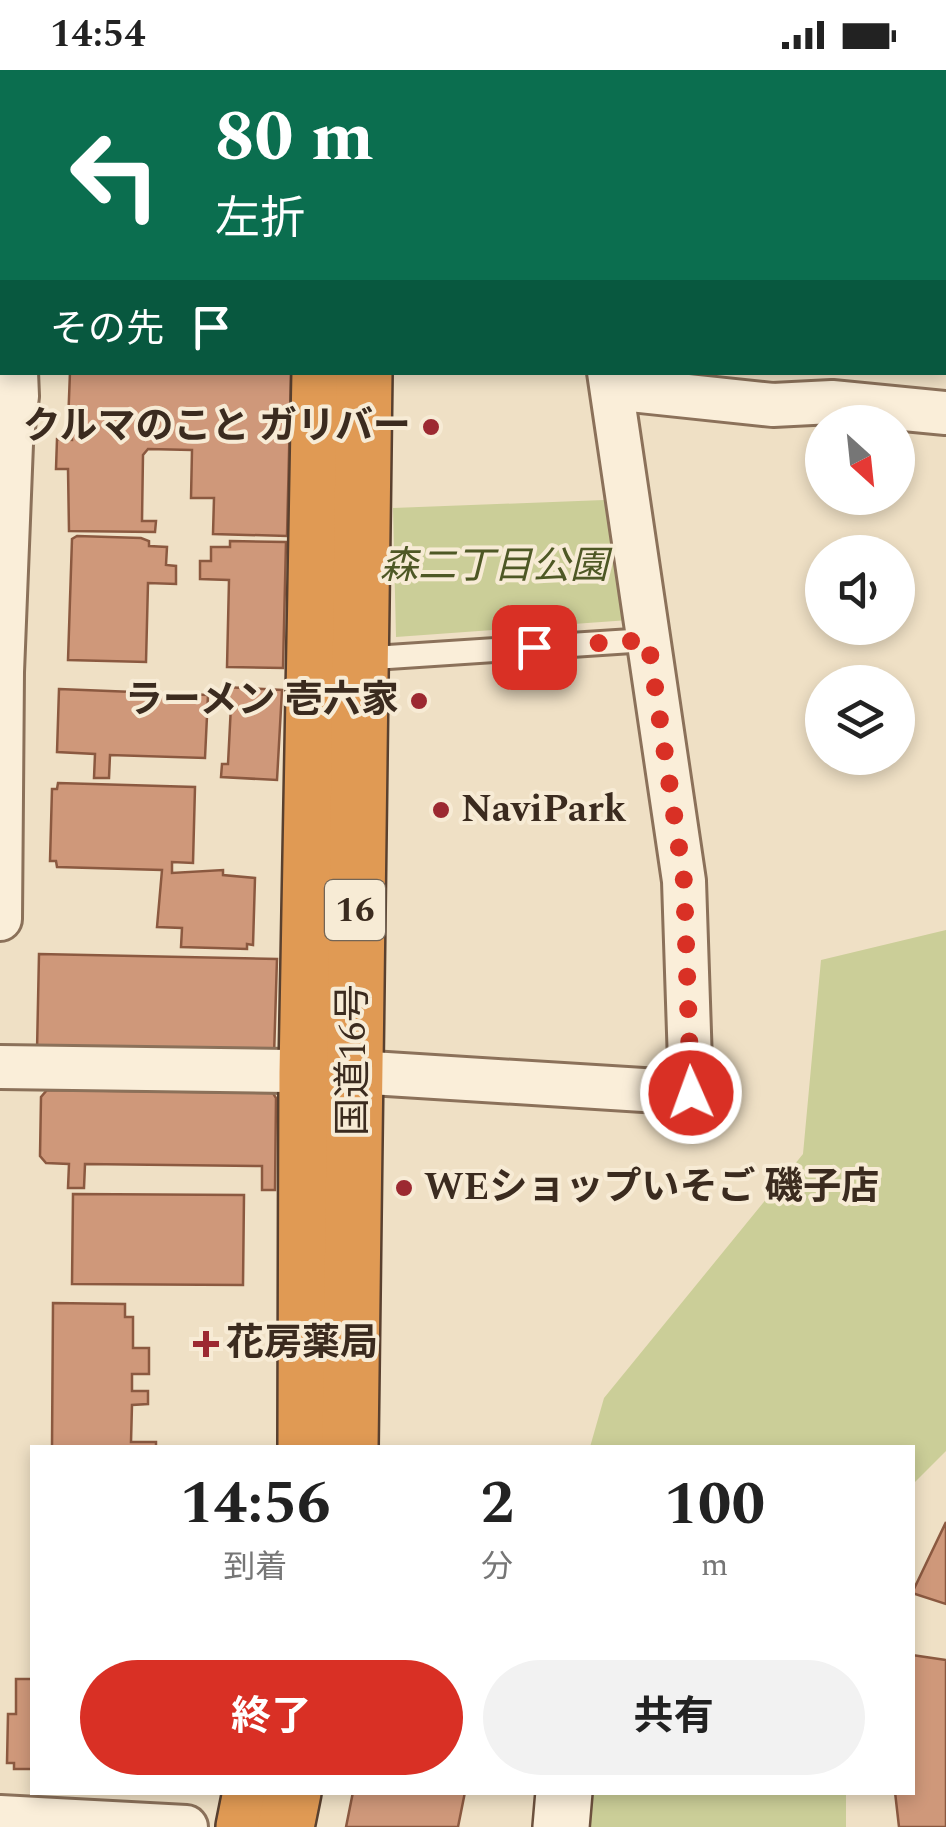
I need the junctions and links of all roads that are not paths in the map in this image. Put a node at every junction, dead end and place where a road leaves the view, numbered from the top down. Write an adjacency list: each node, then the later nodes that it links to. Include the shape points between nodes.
1 (16, 375): 6 (street)
2 (320, 375): 11 (highway, 国道16号 / 16)
3 (364, 375): 8 (highway, 国道16号 / 16)
4 (611, 380): 5 (street, via 773,405 832,402); 7 (street)
5 (946, 414)
6 (5, 443): 9 (street)
7 (648, 640): 8 (lane); 11 (street, via 684,881 691,1093)
8 (358, 659): 11 (highway, 国道16号 / 16)
9 (0, 919)
10 (0, 1067): 11 (street)
11 (331, 1073): 12 (highway, 国道16号 / 16); 13 (highway, 国道16号 / 16)
12 (306, 1445)
13 (350, 1445)
14 (250, 1795): 19 (highway)
15 (292, 1795): 20 (highway)
16 (564, 1795): 21 (street)
17 (0, 1817): 18 (street)
18 (186, 1827)
19 (244, 1827)
20 (286, 1827)
21 (561, 1827)

